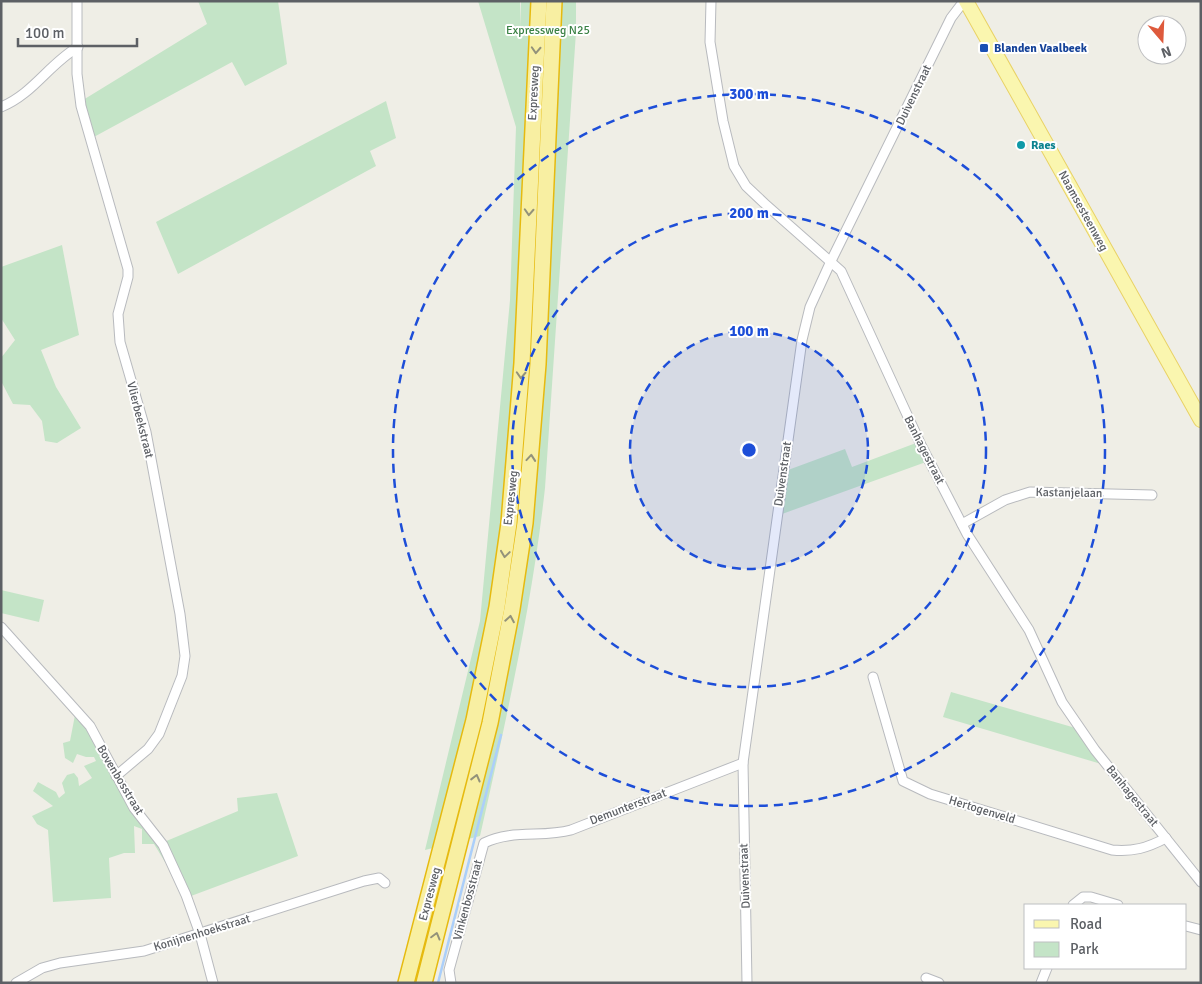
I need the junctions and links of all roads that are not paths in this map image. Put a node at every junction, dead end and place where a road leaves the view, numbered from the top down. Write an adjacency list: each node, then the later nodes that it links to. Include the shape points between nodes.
1 (77, 1): 6 (street, Vlierbeekstraat)
2 (539, 1): 29 (highway, Expresweg, one-way to 29, via 521,381 509,523 497,607 474,720)
3 (554, 1): 30 (highway, Expresweg, one-way to 3, via 490,723 525,523 538,364)
4 (710, 1): 8 (street, Banhagestraat, via 710,42 734,166 758,198)
5 (965, 1): 8 (street, Duivenstraat, via 951,18); 9 (main road, Naamsesteenweg)
6 (78, 47): 7 (street, via 27,92); 15 (street, Vlierbeekstraat, via 77,74 83,115 128,269 118,314 120,342 146,432 185,656 182,676 159,734 148,749)
7 (1, 107)
8 (831, 261): 11 (street, Banhagestraat, via 841,271 910,423); 14 (street, Duivenstraat, via 810,307 802,340)
9 (1201, 420)
10 (1152, 496): 11 (street, Kastanjelaan, via 1030,492 1005,500)
11 (962, 524): 17 (street, Banhagestraat, via 1029,630 1062,702 1079,729)
12 (1, 627): 15 (street, Bovenbosstraat, via 90,726)
13 (873, 677): 17 (street, Hertogenveld, via 903,781 937,796 1112,850 1146,848)
14 (743, 763): 16 (street, Demunterstraat, via 571,830); 32 (street, Duivenstraat)
15 (116, 776): 24 (street, Bovenbosstraat, via 134,808 163,845)
16 (510, 835): 31 (street, Vinkenbosstraat, via 484,843 480,852 449,970)
17 (1166, 838): 18 (street, Banhagestraat)
18 (1201, 882)
19 (386, 884): 24 (street, Konijnenhoekstraat, via 379,878 364,882)
20 (1074, 904): 21 (street, via 1083,897 1091,897)
21 (1115, 904)
22 (1187, 926): 23 (street)
23 (1201, 930)
24 (200, 934): 27 (street, Konijnenhoekstraat, via 144,951 42,968); 28 (street, Bovenbosstraat)
25 (1047, 969): 34 (street)
26 (926, 978): 33 (street)
27 (16, 983)
28 (213, 983)
29 (406, 983)
30 (424, 983)
31 (451, 983)
32 (747, 983)
33 (939, 983)
34 (1041, 983)

